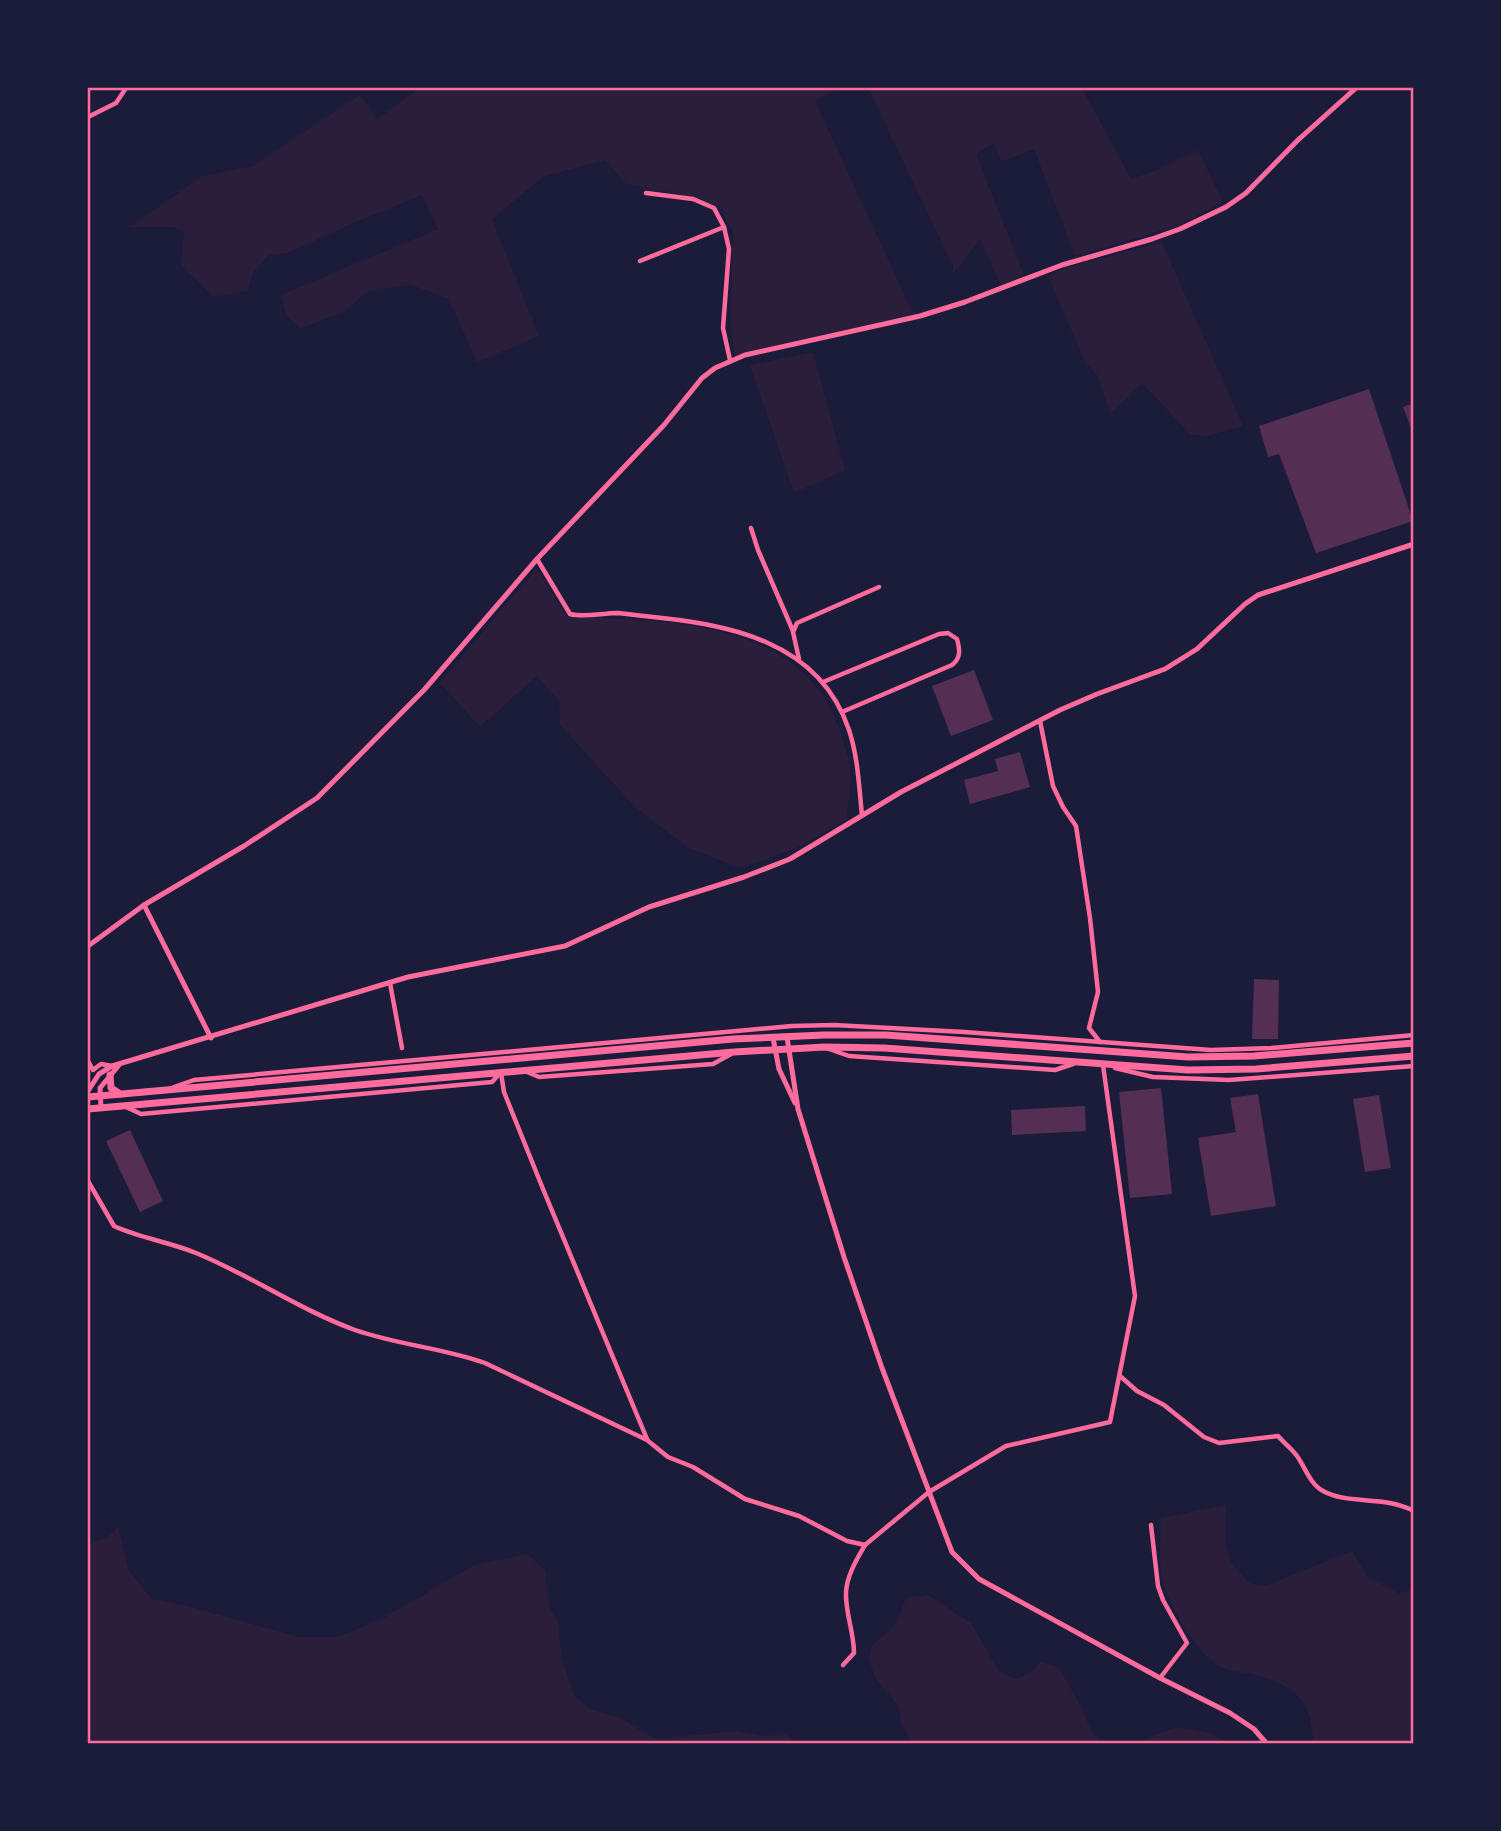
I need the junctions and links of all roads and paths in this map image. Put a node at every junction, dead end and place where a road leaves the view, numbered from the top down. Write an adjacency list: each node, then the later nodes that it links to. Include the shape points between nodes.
1 (126, 88): 3 (street, via 116,103)
2 (1356, 88): 7 (street, via 1246,193 1180,229 920,316)
3 (88, 117)
4 (646, 193): 5 (street, via 693,199 714,208)
5 (724, 227): 6 (street); 7 (street, via 729,248 723,328)
6 (640, 261)
7 (730, 360): 10 (street, via 702,378 664,425)
8 (751, 528): 12 (street)
9 (1413, 544): 16 (street, via 1262,594 1197,649 1165,669)
10 (537, 559): 13 (street, via 570,614 618,613 705,623 741,631); 18 (street, via 424,690 317,798)
11 (879, 587): 12 (street, via 807,617)
12 (793, 632): 13 (street)
13 (799, 660): 14 (street)
14 (823, 682): 15 (street); 15 (street, via 939,634 957,639 960,652 952,665)
15 (842, 712): 17 (street, via 853,743)
16 (1040, 721): 17 (street); 27 (street, via 1053,786 1076,826 1098,992 1089,1028)
17 (862, 815): 20 (street, via 790,859 649,906 565,946)
18 (144, 905): 19 (street); 24 (street)
19 (88, 946)
20 (390, 983): 24 (street); 29 (street)
21 (1413, 1035): 30 (street)
22 (963, 1036): 23 (main road); 26 (street, via 834,1025); 27 (street); 30 (main road, via 1188,1057 1245,1057)
23 (787, 1037): 25 (main road); 31 (street)
24 (211, 1038): 36 (street)
25 (773, 1038): 26 (main road); 32 (street)
26 (691, 1039): 44 (main road)
27 (1100, 1043): 30 (street, via 1211,1050)
28 (1413, 1043): 30 (main road)
29 (402, 1048)
30 (1312, 1048)
31 (789, 1049): 32 (main road); 37 (main road, via 924,1050); 49 (street)
32 (774, 1050): 41 (main road); 49 (street)
33 (1413, 1056): 35 (main road)
34 (88, 1060): 38 (street, via 93,1070 101,1064)
35 (1338, 1062): 37 (main road, via 1227,1070); 40 (street)
36 (120, 1065): 38 (street); 42 (street)
37 (1103, 1065): 40 (street, via 1153,1077 1191,1079); 51 (street, via 1135,1296)
38 (112, 1066): 43 (street, via 99,1074)
39 (1413, 1066): 40 (street)
40 (1339, 1072)
41 (501, 1073): 48 (main road); 52 (street, via 504,1092)
42 (110, 1075): 44 (main road, via 111,1088); 45 (street)
43 (88, 1091)
44 (120, 1094): 45 (main road)
45 (100, 1096): 46 (main road); 48 (street)
46 (88, 1097)
47 (88, 1107): 48 (main road)
48 (101, 1108)
49 (798, 1109): 53 (street, via 856,1293)
50 (88, 1181): 52 (street, via 114,1226 197,1254 356,1330 485,1363)
51 (1119, 1376): 53 (street, via 1110,1422 1006,1446); 54 (street, via 1204,1437 1219,1443 1278,1436 1320,1490)
52 (647, 1440): 56 (street, via 668,1457 745,1499)
53 (929, 1492): 56 (street); 58 (street, via 952,1552 979,1579)
54 (1413, 1511)
55 (1151, 1525): 58 (street, via 1158,1586 1187,1643)
56 (865, 1545): 57 (street, via 852,1567 846,1591 854,1653)
57 (843, 1665)
58 (1160, 1678): 59 (street, via 1230,1713)
59 (1267, 1744)

